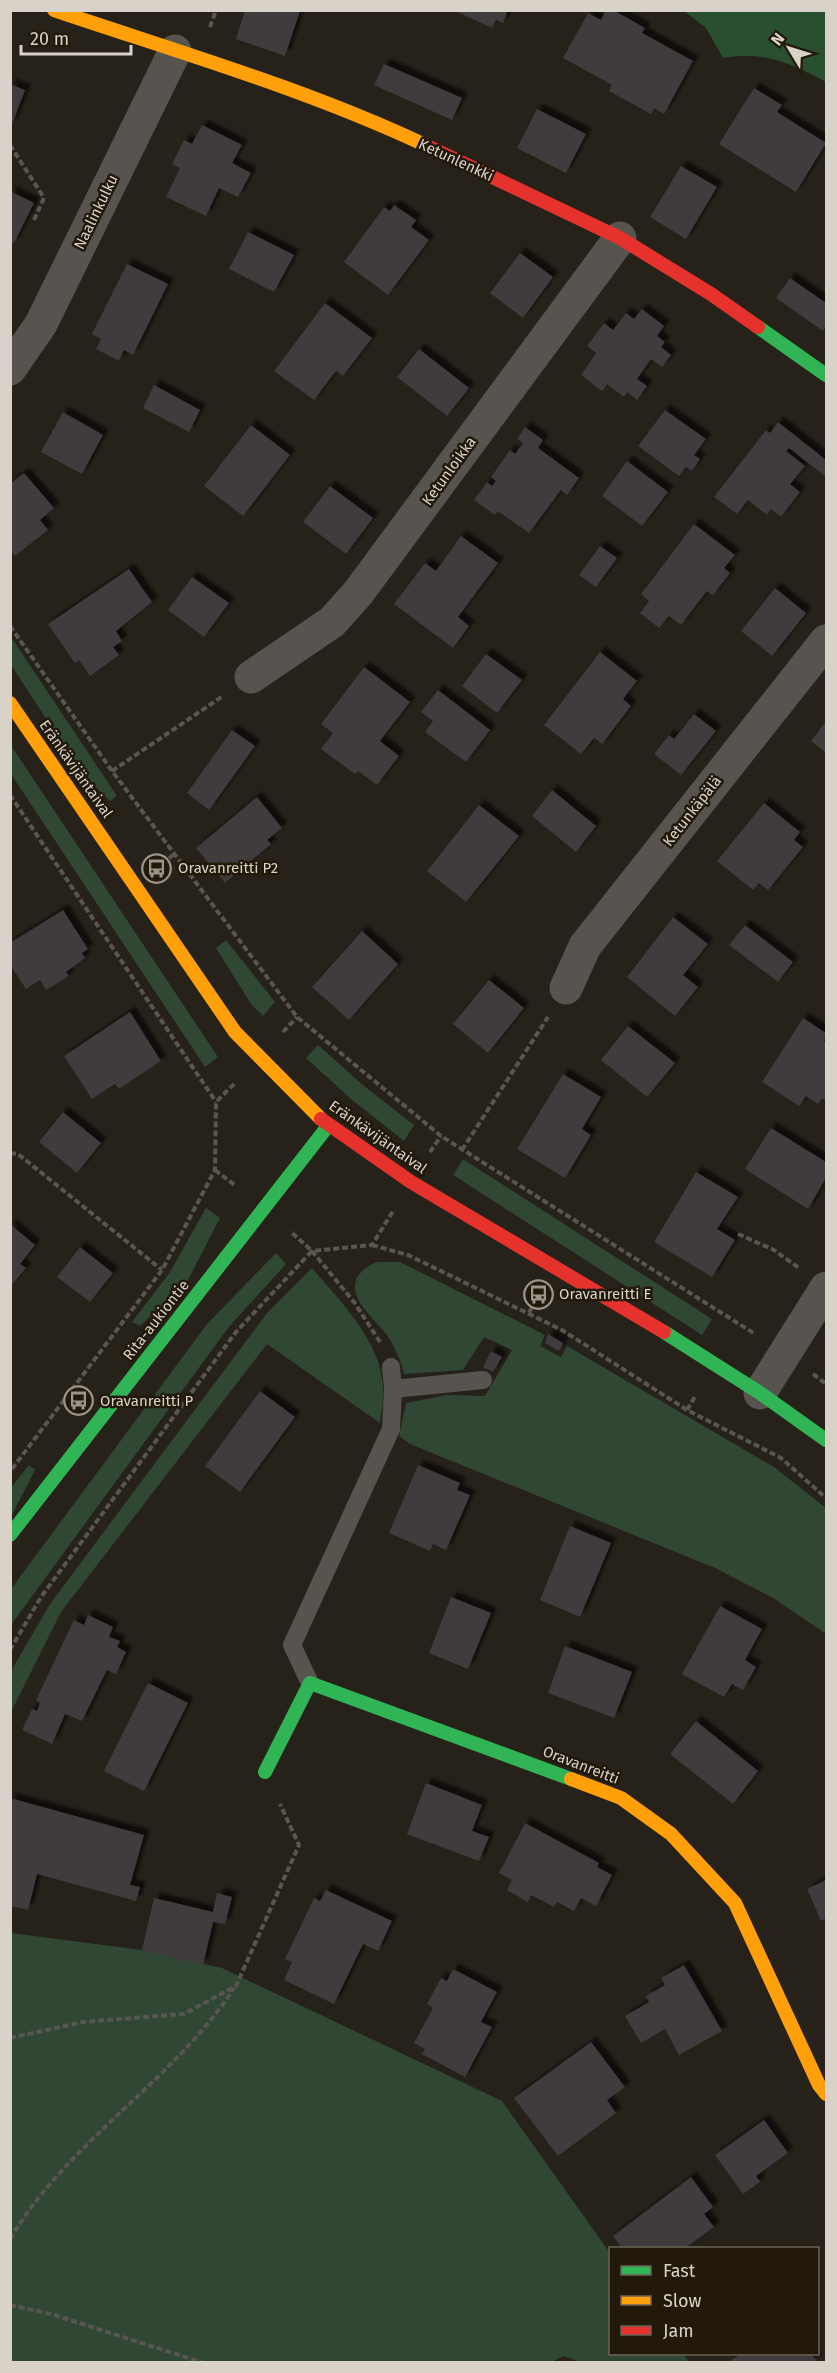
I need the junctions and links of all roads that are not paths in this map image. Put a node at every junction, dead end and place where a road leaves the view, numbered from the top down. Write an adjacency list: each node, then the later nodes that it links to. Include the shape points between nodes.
1 (54, 10): 2 (street, Ketunlenkki)
2 (175, 51): 3 (street, Ketunlenkki, via 370,119); 4 (street, Naalinkulku, via 41,324)
3 (620, 238): 5 (street, Ketunlenkki, via 711,294); 7 (street, Ketunloikka, via 358,593 332,622)
4 (10, 369)
5 (826, 375)
6 (826, 641): 9 (street, Ketunkäpälä, via 585,946)
7 (251, 677)
8 (10, 703): 10 (street, Eränkävijäntaival, via 235,1032)
9 (566, 988)
10 (328, 1126): 15 (street, Eränkävijäntaival, via 411,1182 618,1303); 17 (street, Rita-aukiontie)
11 (826, 1288): 15 (street)
12 (391, 1367): 14 (lane)
13 (483, 1380): 14 (lane)
14 (393, 1389): 18 (lane, via 391,1429 292,1645)
15 (759, 1393): 16 (street, Eränkävijäntaival)
16 (826, 1440)
17 (10, 1535)
18 (310, 1683): 19 (street); 20 (street, Oravanreitti, via 621,1798 671,1834 735,1903)
19 (265, 1772)
20 (826, 2094)

